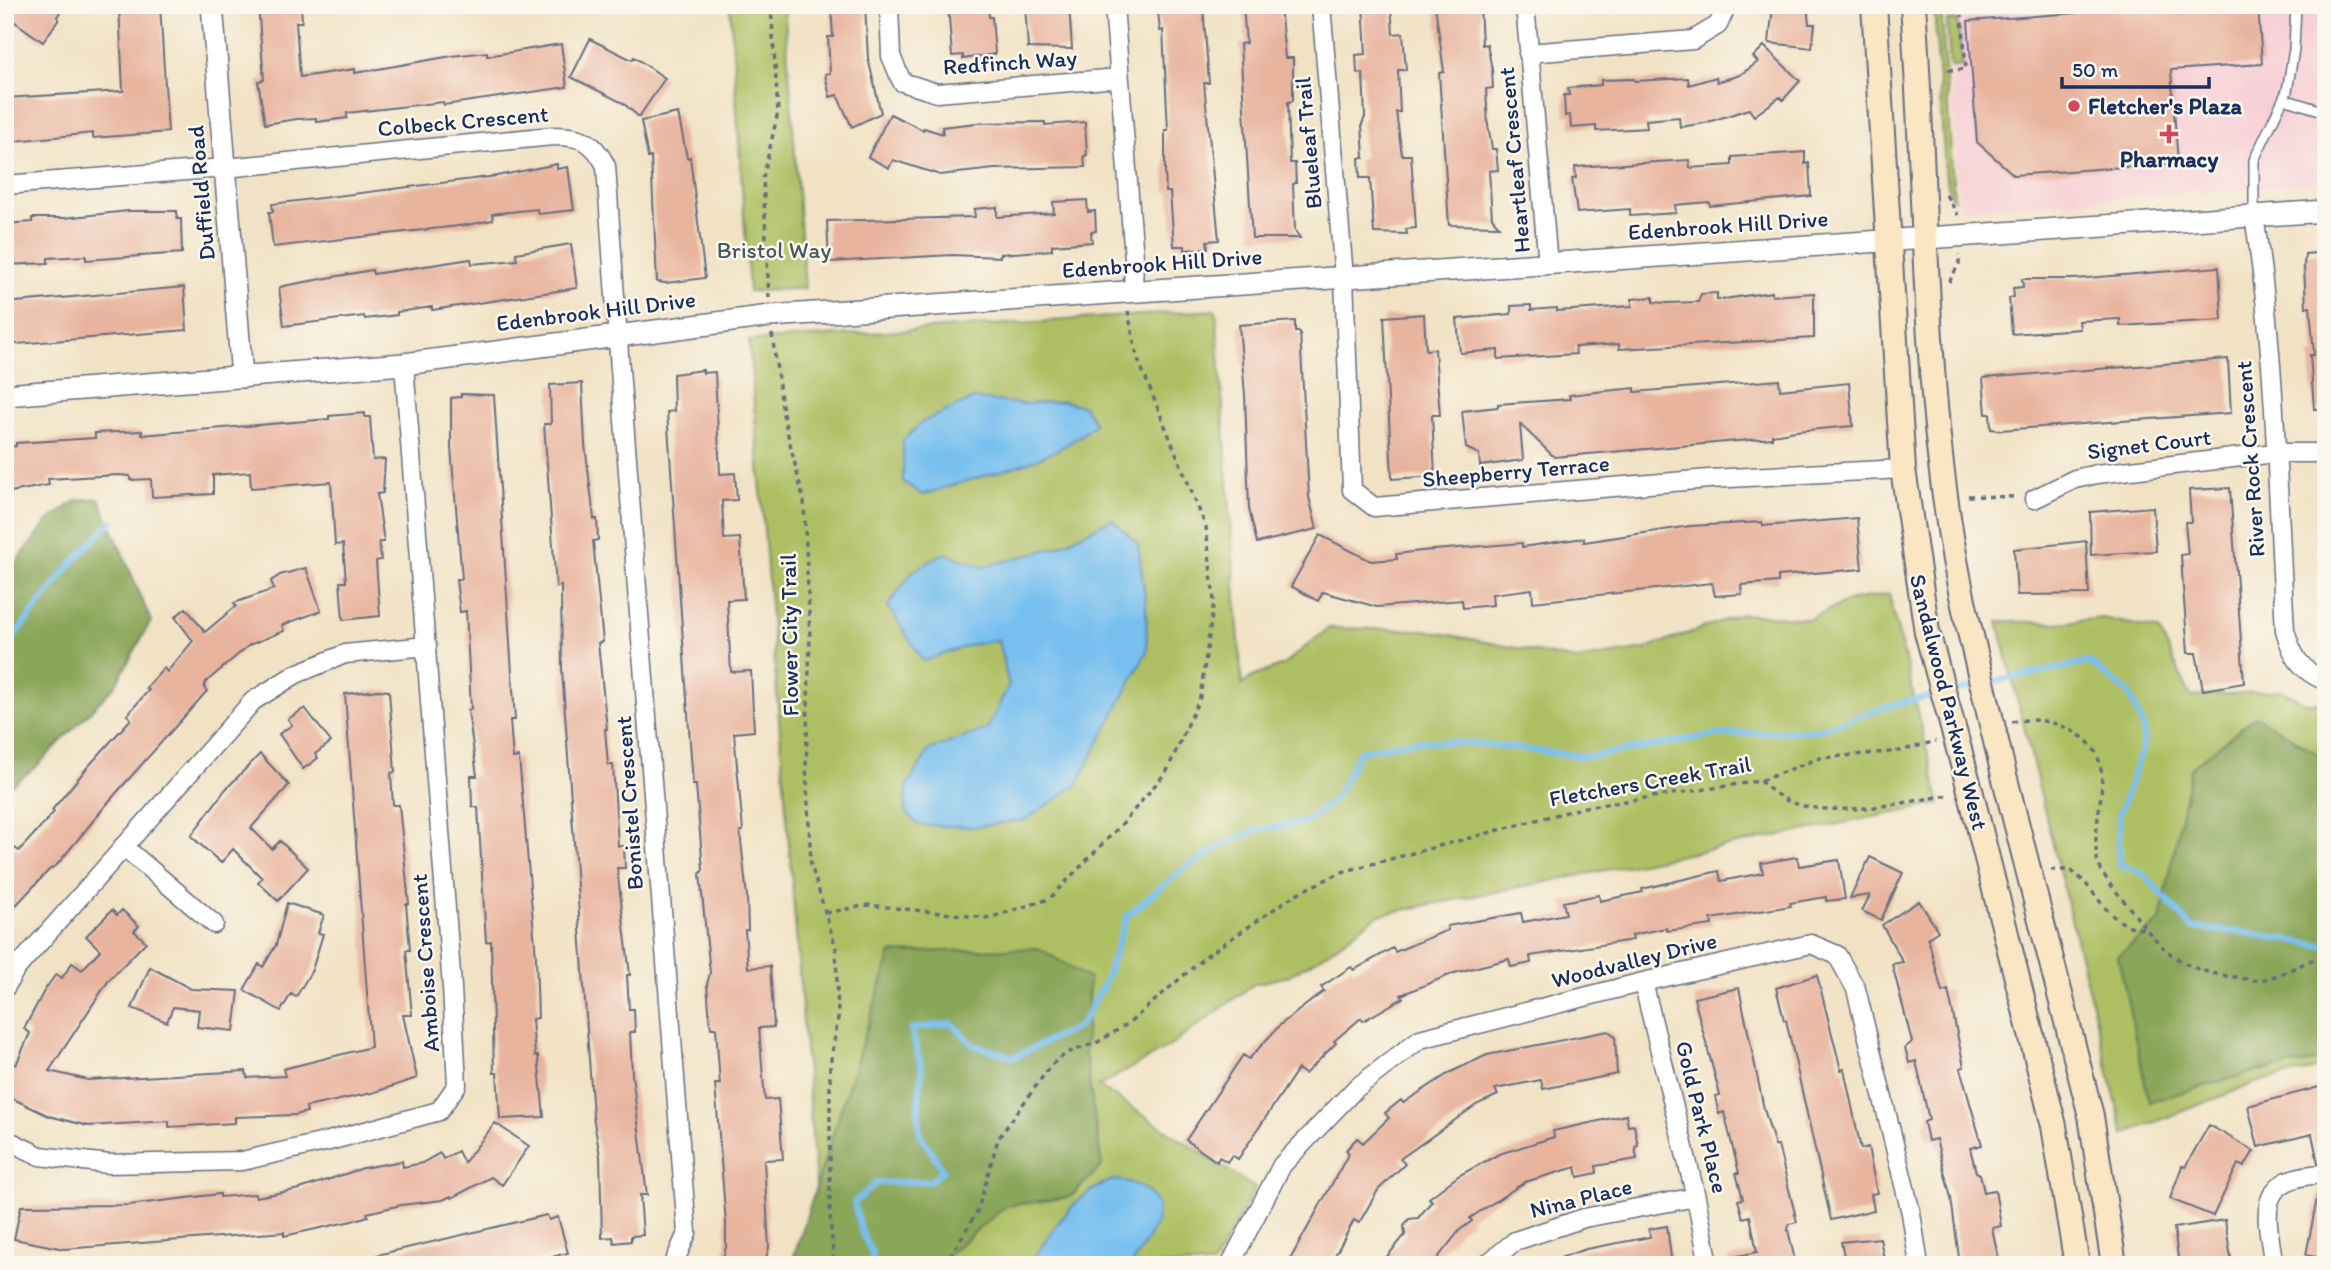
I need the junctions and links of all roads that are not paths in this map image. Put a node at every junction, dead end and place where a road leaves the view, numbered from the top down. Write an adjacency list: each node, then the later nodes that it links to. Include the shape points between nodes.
1 (212, 5): 14 (street, Duffield Road)
2 (889, 5): 11 (street, Redfinch Way, via 891,56 902,82 937,93)
3 (1114, 5): 11 (street)
4 (1321, 5): 21 (street, Blueleaf Trail)
5 (1525, 5): 10 (street, Heartleaf Crescent)
6 (1727, 5): 10 (street, Heartleaf Crescent, via 1718,25 1693,40)
7 (1874, 5): 19 (main road, Sandalwood Parkway West)
8 (1913, 5): 18 (main road, Sandalwood Parkway West)
9 (2296, 5): 12 (lane, via 2294,49)
10 (1528, 53): 20 (street, Heartleaf Crescent)
11 (1119, 78): 22 (street)
12 (2284, 99): 13 (lane); 17 (lane, via 2254,160)
13 (2326, 112)
14 (225, 168): 15 (street, Colbeck Crescent); 23 (street, Colbeck Crescent, via 553,136 584,140 598,149 606,166); 25 (street, Duffield Road)
15 (5, 185)
16 (2326, 211): 17 (street, Edenbrook Hill Drive)
17 (2254, 216): 18 (street, Edenbrook Hill Drive); 27 (street, River Rock Crescent)
18 (1924, 239): 19 (street, Edenbrook Hill Drive); 46 (main road, Sandalwood Parkway West, bridge, via 1950,545 2091,1116)
19 (1891, 241): 20 (street, Edenbrook Hill Drive); 29 (main road, Sandalwood Parkway West)
20 (1548, 264): 21 (street, Edenbrook Hill Drive)
21 (1344, 277): 22 (street, Edenbrook Hill Drive); 29 (street, Sheepberry Terrace, via 1352,491 1374,507)
22 (1133, 292): 23 (street, Edenbrook Hill Drive, via 770,316)
23 (618, 335): 24 (street, Edenbrook Hill Drive); 40 (street, Bonistel Crescent, via 687,1233)
24 (404, 364): 25 (street, Edenbrook Hill Drive); 31 (street, Amboise Crescent)
25 (242, 377): 26 (street, Edenbrook Hill Drive)
26 (5, 395)
27 (2275, 453): 28 (street, Signet Court); 30 (street, Signet Court, via 2075,478); 32 (street, River Rock Crescent, via 2285,630 2292,655 2310,675)
28 (2326, 453)
29 (1903, 469): 45 (main road, Sandalwood Parkway West, bridge, via 1927,632 1961,792 2054,1126)
30 (2034, 499)
31 (427, 646): 33 (street, via 345,654 296,674 253,701); 37 (street, Amboise Crescent, via 457,1085 439,1111 242,1161 110,1164 40,1156)
32 (2326, 681)
33 (123, 846): 34 (street); 36 (street, via 15,970)
34 (214, 925)
35 (1643, 982): 39 (street, Gold Park Place); 41 (street, Woodvalley Drive, via 1420,1040 1355,1089 1282,1165); 44 (street, Woodvalley Drive, via 1811,944 1837,955 1856,989 1911,1213)
36 (5, 988)
37 (5, 1139)
38 (2326, 1174): 47 (street, via 2280,1184 2270,1195 2267,1208)
39 (1696, 1197): 42 (street, Nina Place, via 1584,1218 1515,1241); 43 (street, Gold Park Place)
40 (673, 1265)
41 (1230, 1265)
42 (1486, 1265)
43 (1709, 1265)
44 (1919, 1265)
45 (2077, 1265)
46 (2114, 1265)
47 (2274, 1265)

